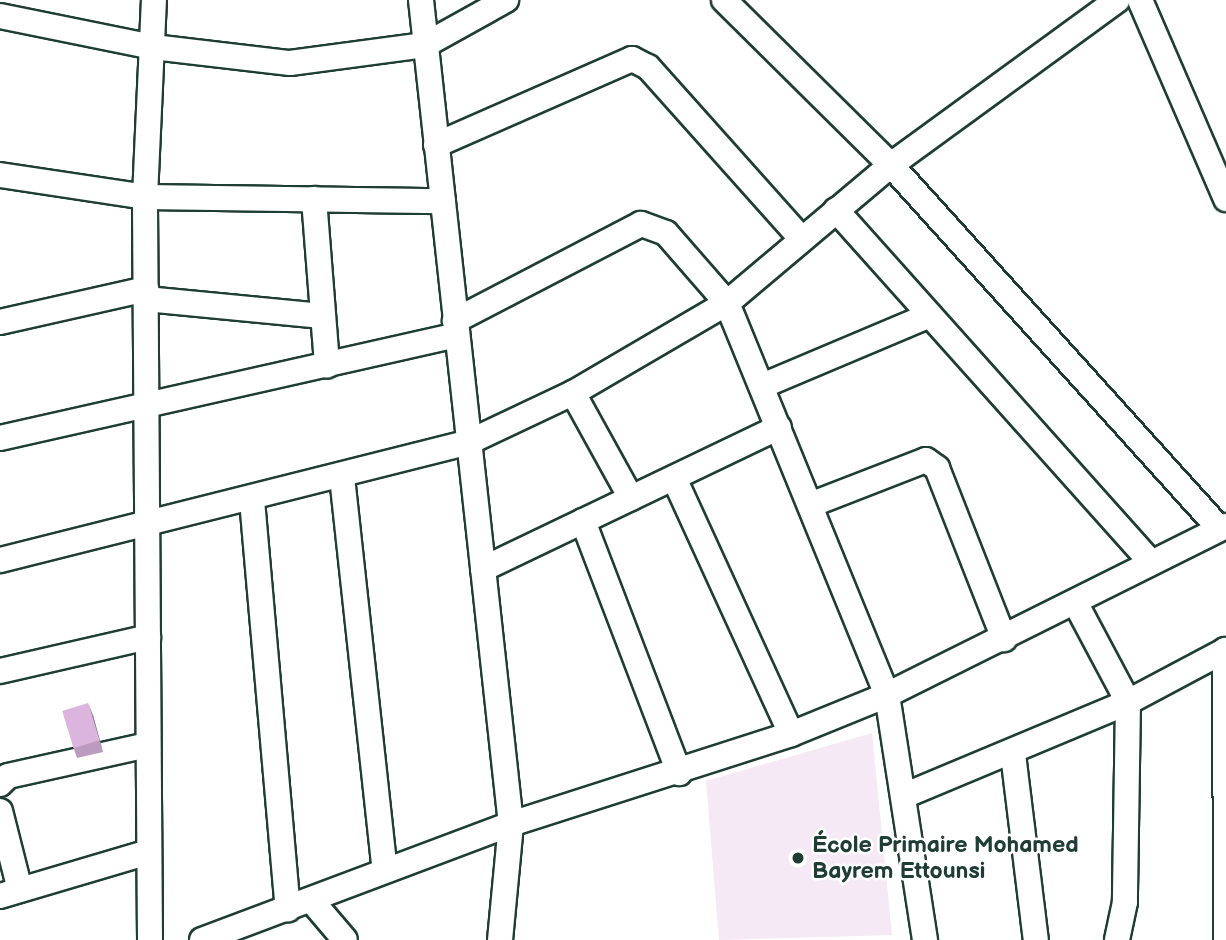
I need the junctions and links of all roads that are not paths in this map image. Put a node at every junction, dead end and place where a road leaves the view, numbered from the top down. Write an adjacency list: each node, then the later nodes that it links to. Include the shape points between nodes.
1 (153, 0): 9 (street)
2 (421, 0): 8 (street)
3 (506, 0): 8 (street)
4 (724, 0): 11 (street)
5 (1117, 0): 11 (street)
6 (1140, 0): 15 (street)
7 (0, 16): 9 (street)
8 (425, 45): 9 (street, via 260,63); 10 (street)
9 (153, 47): 13 (street)
10 (436, 145): 16 (street); 18 (street, via 632,58 648,67)
11 (891, 165): 17 (street); 39 (street)
12 (0, 176): 13 (street)
13 (145, 197): 14 (street); 19 (street)
14 (314, 199): 16 (street); 22 (street)
15 (1226, 199)
16 (443, 201): 24 (street)
17 (836, 210): 18 (street); 21 (street)
18 (802, 239): 20 (street)
19 (146, 294): 22 (street); 23 (street); 28 (street)
20 (727, 303): 24 (street, via 666,233 641,223); 26 (street); 27 (street)
21 (930, 315): 26 (street); 41 (street)
22 (323, 316): 25 (street)
23 (0, 322)
24 (456, 327): 25 (street); 31 (street)
25 (327, 365): 28 (street)
26 (762, 386): 29 (street)
27 (573, 393): 31 (street); 34 (street)
28 (148, 402): 30 (street); 38 (street)
29 (779, 427): 33 (street); 36 (street)
30 (0, 438)
31 (467, 443): 32 (street); 42 (street)
32 (342, 477): 35 (street); 59 (street)
33 (674, 478): 34 (street); 50 (street)
34 (631, 498): 37 (street)
35 (252, 500): 38 (street); 61 (street)
36 (810, 505): 45 (street, via 926,460 937,468); 48 (street)
37 (583, 521): 42 (street); 53 (street)
38 (147, 525): 40 (street); 44 (street)
39 (1222, 527): 41 (street)
40 (0, 560)
41 (1149, 560): 43 (street)
42 (484, 569): 57 (street)
43 (1076, 604): 45 (street); 49 (street)
44 (148, 637): 47 (street); 51 (street)
45 (1004, 639): 48 (street)
46 (1226, 650): 49 (street); 69 (street)
47 (0, 671)
48 (887, 695): 50 (street); 55 (street)
49 (1128, 702): 52 (street); 68 (street, via 1125,902)
50 (791, 734): 53 (street)
51 (148, 745): 54 (street, via 8,776); 58 (street)
52 (1013, 754): 55 (street); 67 (street)
53 (679, 774): 57 (street)
54 (0, 785)
55 (906, 795): 66 (street)
56 (0, 811): 60 (street)
57 (511, 824): 59 (street); 65 (street)
58 (149, 852): 60 (street); 62 (street)
59 (385, 870): 61 (street)
60 (10, 893)
61 (299, 904): 63 (street); 64 (street)
62 (150, 940)
63 (202, 940)
64 (345, 940)
65 (500, 940)
66 (925, 940)
67 (1037, 940)
68 (1117, 940)
69 (1226, 940)

